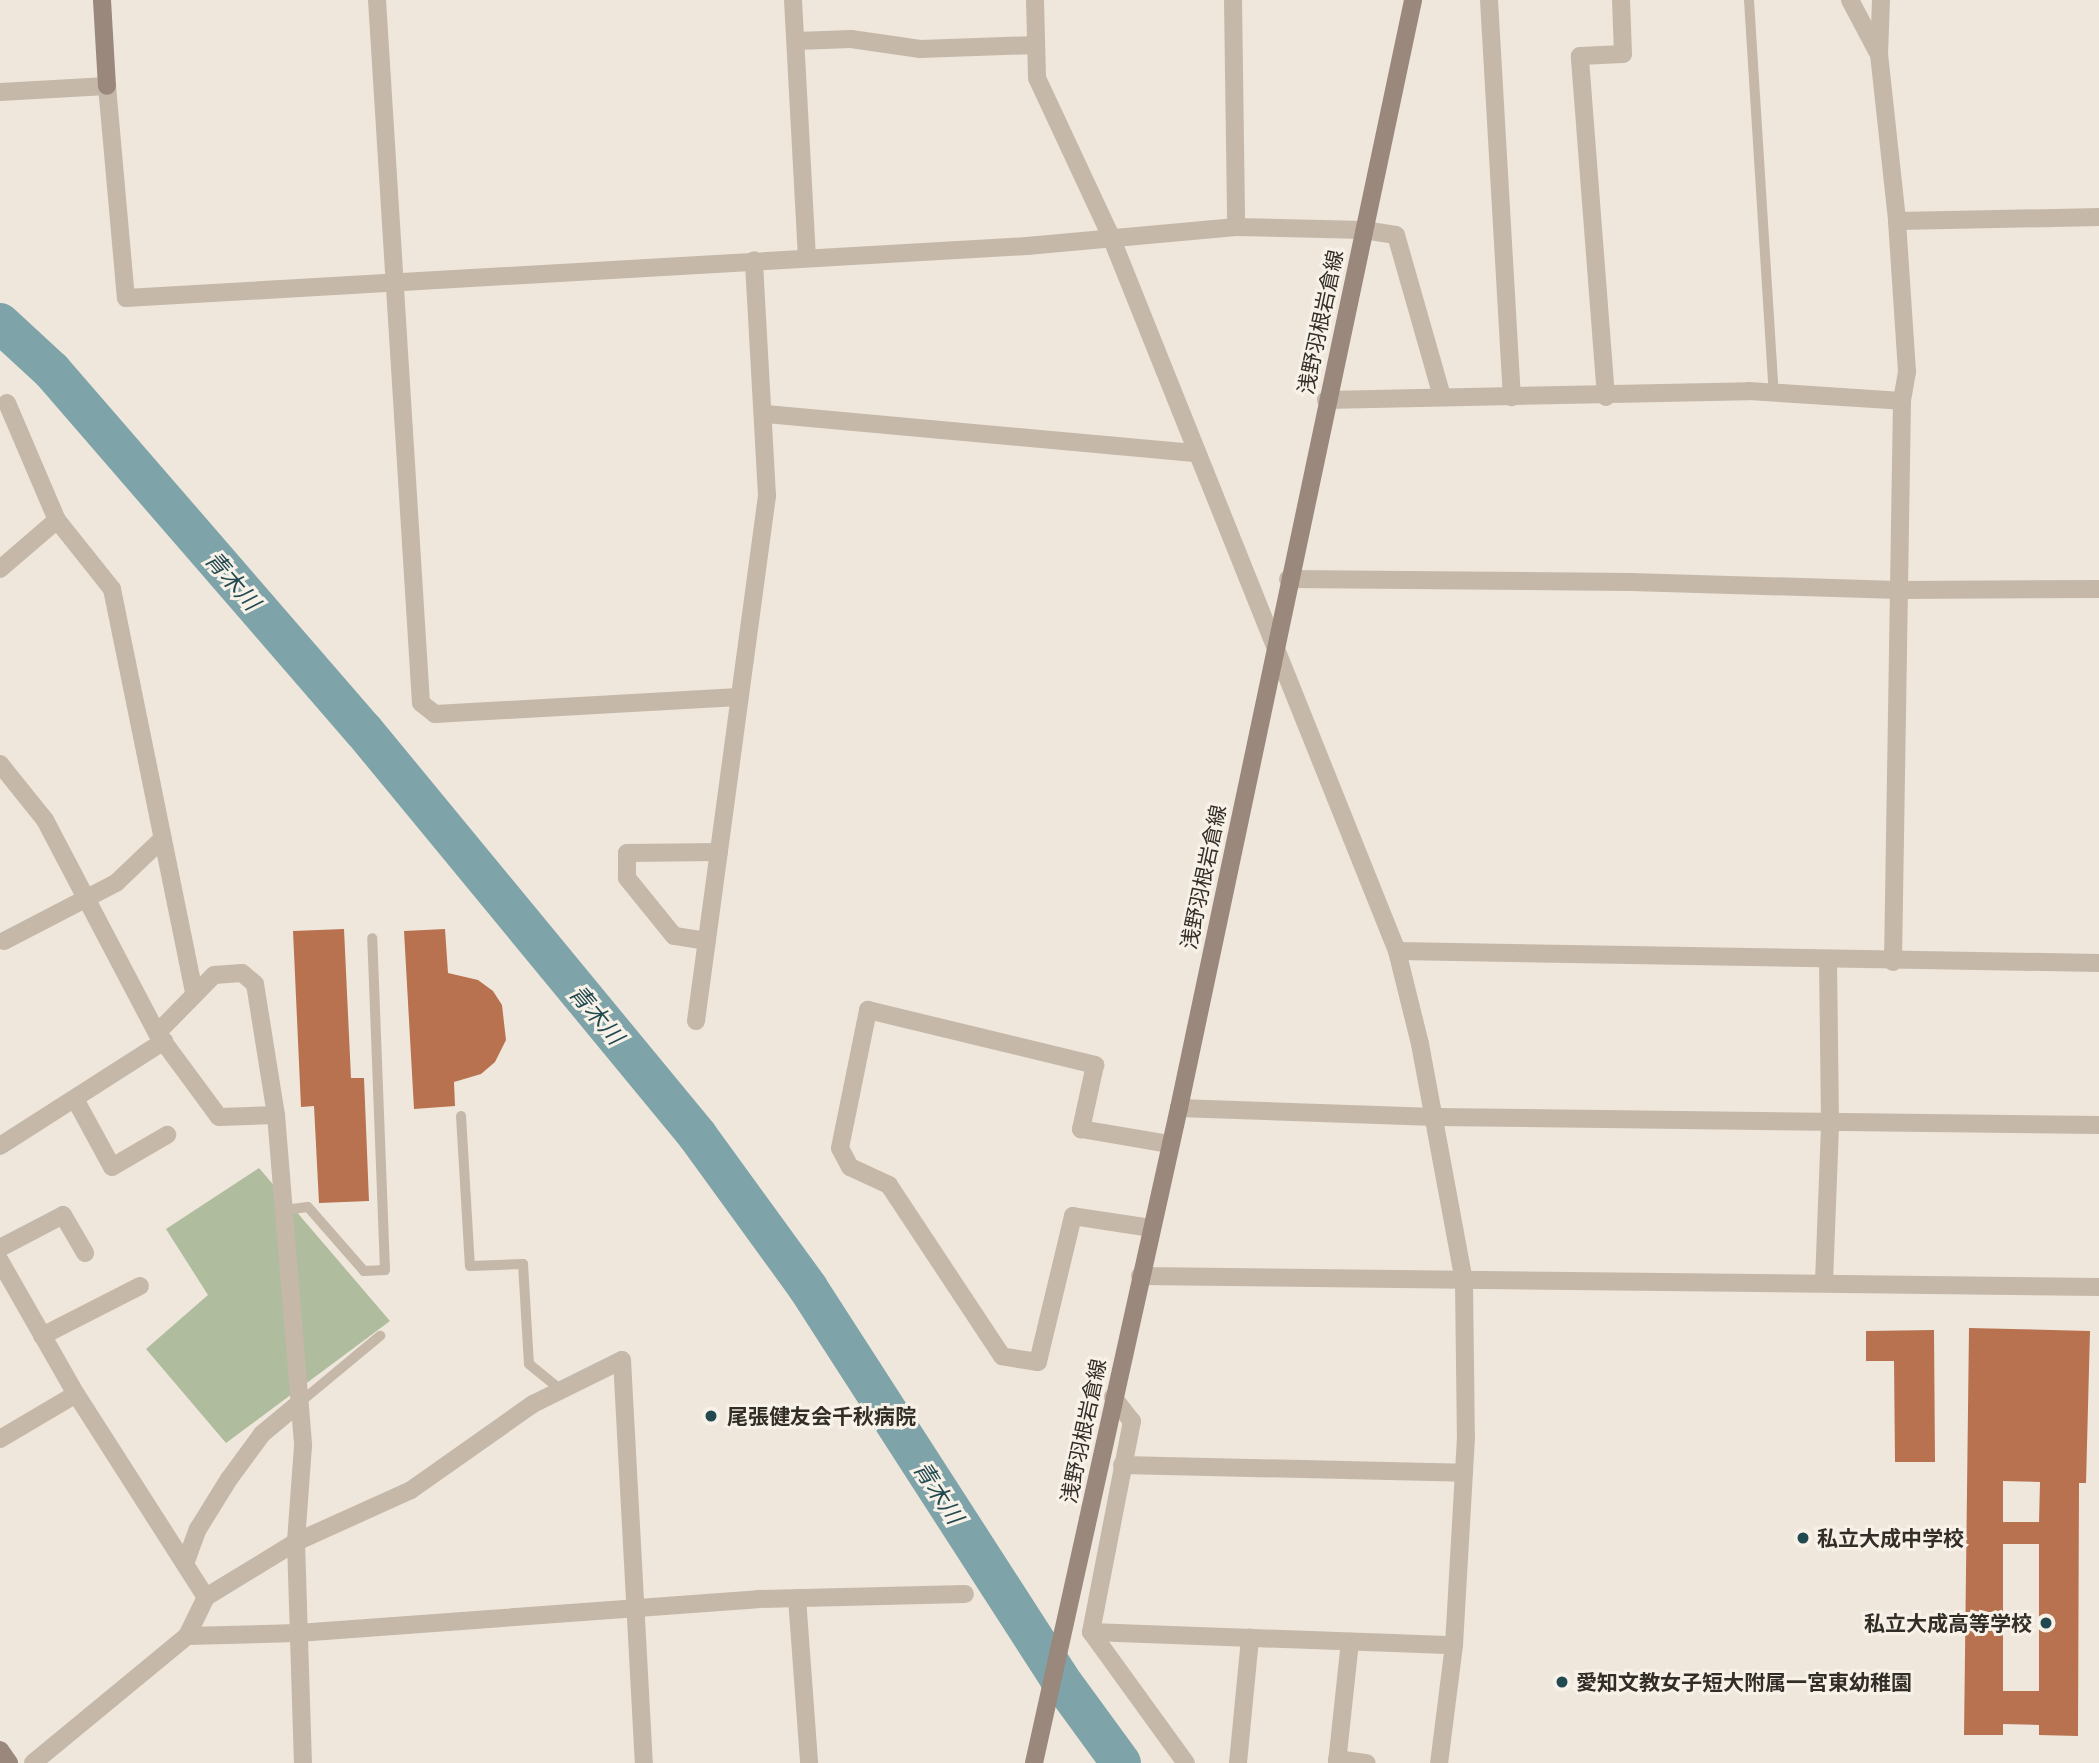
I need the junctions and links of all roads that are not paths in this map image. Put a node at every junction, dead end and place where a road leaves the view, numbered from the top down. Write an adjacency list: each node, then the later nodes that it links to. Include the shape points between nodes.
1 (102, 0): 15 (main road)
2 (377, 0): 24 (street)
3 (793, 0): 12 (street)
4 (1035, 0): 13 (street)
5 (1233, 0): 19 (street)
6 (1413, 0): 20 (main road, 浅野羽根岩倉線)
7 (1489, 0): 27 (street)
8 (1621, 0): 28 (street, via 1623,54 1580,57)
9 (1749, 0): 25 (lane)
10 (1850, 0): 14 (street)
11 (1881, 0): 14 (street)
12 (796, 41): 13 (street, via 851,39 920,49); 22 (street)
13 (1036, 46): 21 (street, via 1037,78)
14 (1879, 54): 18 (street)
15 (107, 86): 16 (street); 24 (street, via 126,298)
16 (0, 92)
17 (2099, 217): 18 (street)
18 (1898, 221): 30 (street, via 1907,372)
19 (1236, 227): 20 (street); 21 (street)
20 (1364, 230): 26 (street, via 1396,235); 29 (main road, 浅野羽根岩倉線)
21 (1111, 237): 22 (street); 33 (street)
22 (807, 257): 23 (street)
23 (754, 260): 24 (street); 32 (street)
24 (396, 284): 40 (street, via 421,703 435,715)
25 (1774, 392): 28 (street); 30 (street)
26 (1442, 397): 27 (street); 29 (street)
27 (1512, 397): 28 (street)
28 (1605, 397)
29 (1326, 400): 36 (main road, 浅野羽根岩倉線)
30 (1902, 401): 38 (street)
31 (7, 404): 34 (street)
32 (766, 414): 33 (street); 40 (street, via 768,496)
33 (1194, 453): 39 (street)
34 (57, 520): 35 (street); 42 (street, via 112,589)
35 (0, 569)
36 (1288, 579): 38 (street); 39 (main road, 浅野羽根岩倉線)
37 (2099, 589): 38 (street)
38 (1898, 590): 50 (street)
39 (1273, 647): 48 (street); 56 (main road, 浅野羽根岩倉線)
40 (739, 697): 43 (street)
41 (0, 764): 44 (street, via 45,820)
42 (161, 841): 44 (street, via 132,870); 52 (street)
43 (719, 852): 46 (street); 46 (street, via 627,853 627,878 674,936)
44 (86, 900): 47 (street); 54 (street)
45 (372, 938): 65 (lane, via 385,1270 364,1271 308,1207)
46 (707, 941): 53 (street)
47 (5, 942)
48 (1397, 951): 49 (street); 59 (street)
49 (1828, 962): 50 (street); 60 (street)
50 (1893, 962): 51 (street)
51 (2099, 963)
52 (194, 993): 54 (street); 57 (street, via 214,975 242,973 255,984)
53 (696, 1021)
54 (161, 1037): 55 (street); 57 (street, via 219,1117)
55 (75, 1099): 62 (street, via 112,1167); 64 (street)
56 (1179, 1108): 59 (street); 63 (main road, 浅野羽根岩倉線)
57 (276, 1115): 65 (street)
58 (461, 1116): 77 (lane, via 470,1266 523,1264 529,1364)
59 (1435, 1117): 60 (street); 71 (street)
60 (1830, 1123): 61 (street); 72 (street)
61 (2099, 1125)
62 (167, 1135)
63 (1170, 1144): 66 (main road, 浅野羽根岩倉線); 66 (street, via 1081,1129 1095,1065 868,1010 840,1148 850,1167 889,1185 1002,1356 1038,1362 1073,1216)
64 (0, 1146)
65 (284, 1210): 80 (street)
66 (1151, 1228): 70 (main road, 浅野羽根岩倉線)
67 (0, 1248): 68 (street, via 63,1215)
68 (85, 1253)
69 (2, 1270): 75 (street)
70 (1140, 1276): 71 (street); 79 (main road, 浅野羽根岩倉線)
71 (1464, 1282): 72 (street); 83 (street)
72 (1824, 1283): 74 (street)
73 (140, 1286): 75 (street)
74 (2099, 1287)
75 (42, 1336): 78 (street)
76 (380, 1336): 80 (lane)
77 (561, 1390): 84 (street, via 533,1404 411,1490); 89 (street, via 622,1360)
78 (76, 1394): 81 (street); 85 (street)
79 (1113, 1397): 82 (street, via 1132,1421); 97 (main road, 浅野羽根岩倉線)
80 (298, 1404): 84 (street, via 303,1446); 85 (street, via 262,1434 229,1479 198,1529)
81 (0, 1438)
82 (1122, 1465): 83 (street); 90 (street)
83 (1464, 1472): 95 (street)
84 (296, 1542): 87 (street); 91 (street)
85 (185, 1564): 87 (street)
86 (965, 1594): 88 (street)
87 (206, 1597): 92 (street)
88 (797, 1598): 89 (street); 103 (street)
89 (637, 1609): 91 (street); 102 (street)
90 (1091, 1632): 93 (street); 104 (street)
91 (298, 1633): 92 (street); 101 (street)
92 (187, 1636): 100 (street)
93 (1250, 1638): 94 (street); 105 (street)
94 (1350, 1642): 95 (street); 98 (street)
95 (1454, 1644): 107 (street)
96 (0, 1750): 99 (main road)
97 (1035, 1760)
98 (1337, 1761): 106 (street)
99 (9, 1763)
100 (33, 1763)
101 (303, 1763)
102 (644, 1763)
103 (809, 1763)
104 (1186, 1763)
105 (1238, 1763)
106 (1367, 1763)
107 (1439, 1763)

